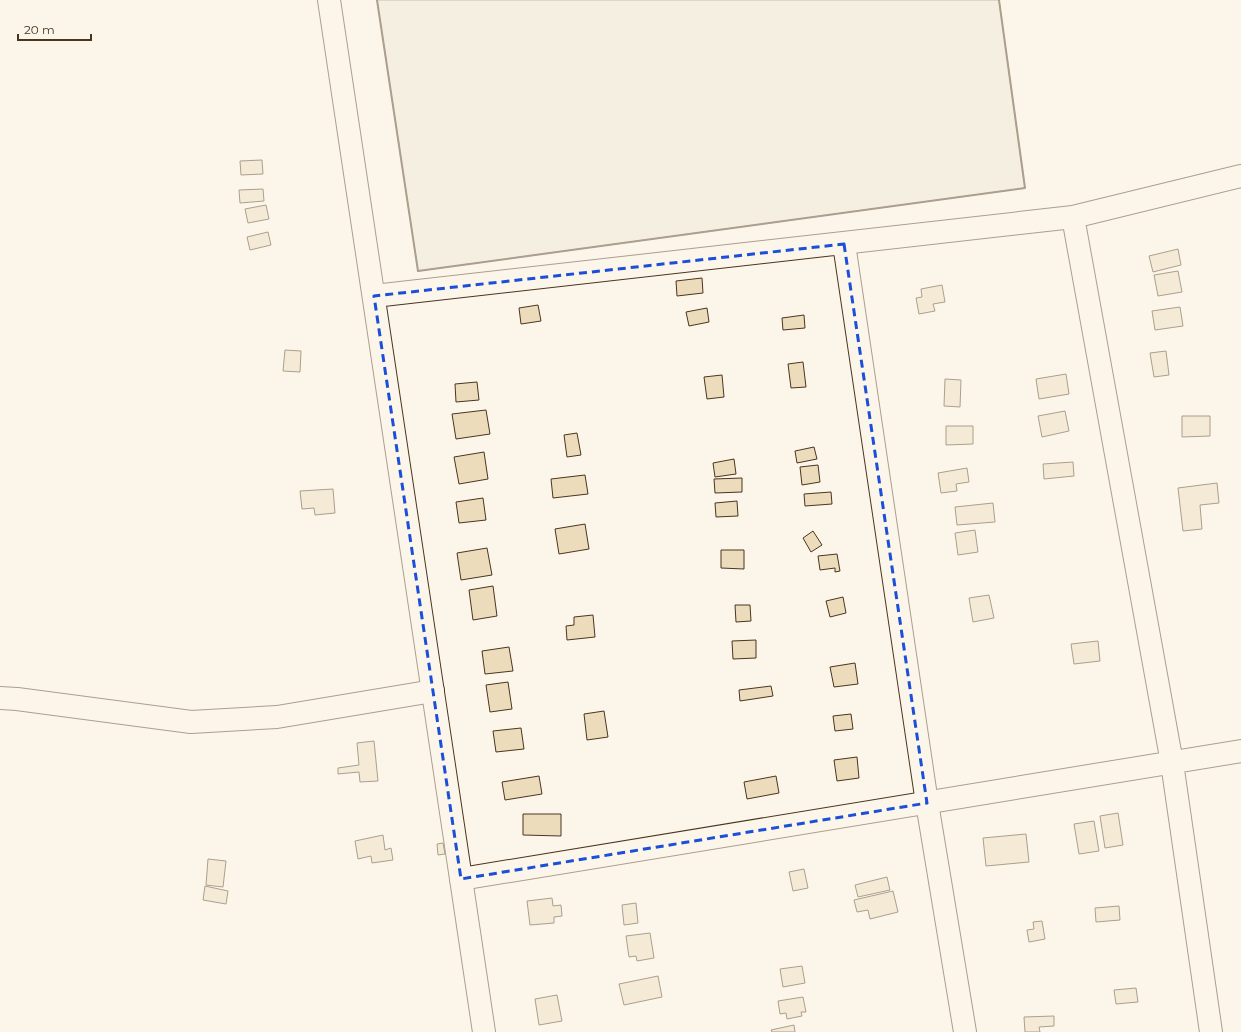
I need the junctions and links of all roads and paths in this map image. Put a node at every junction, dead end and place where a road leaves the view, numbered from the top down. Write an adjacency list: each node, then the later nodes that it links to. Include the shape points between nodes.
1 (329, 0): 5 (street)
2 (1241, 176): 3 (street)
3 (1073, 217): 4 (street); 9 (street)
4 (844, 244): 5 (street); 10 (street)
5 (374, 296): 6 (street)
6 (433, 692): 7 (street, via 277,717 191,722); 11 (street)
7 (0, 698)
8 (1241, 751): 9 (street)
9 (1172, 763): 10 (street); 14 (street)
10 (927, 803): 11 (street); 13 (street)
11 (461, 879): 12 (street)
12 (484, 1032)
13 (965, 1032)
14 (1211, 1032)

